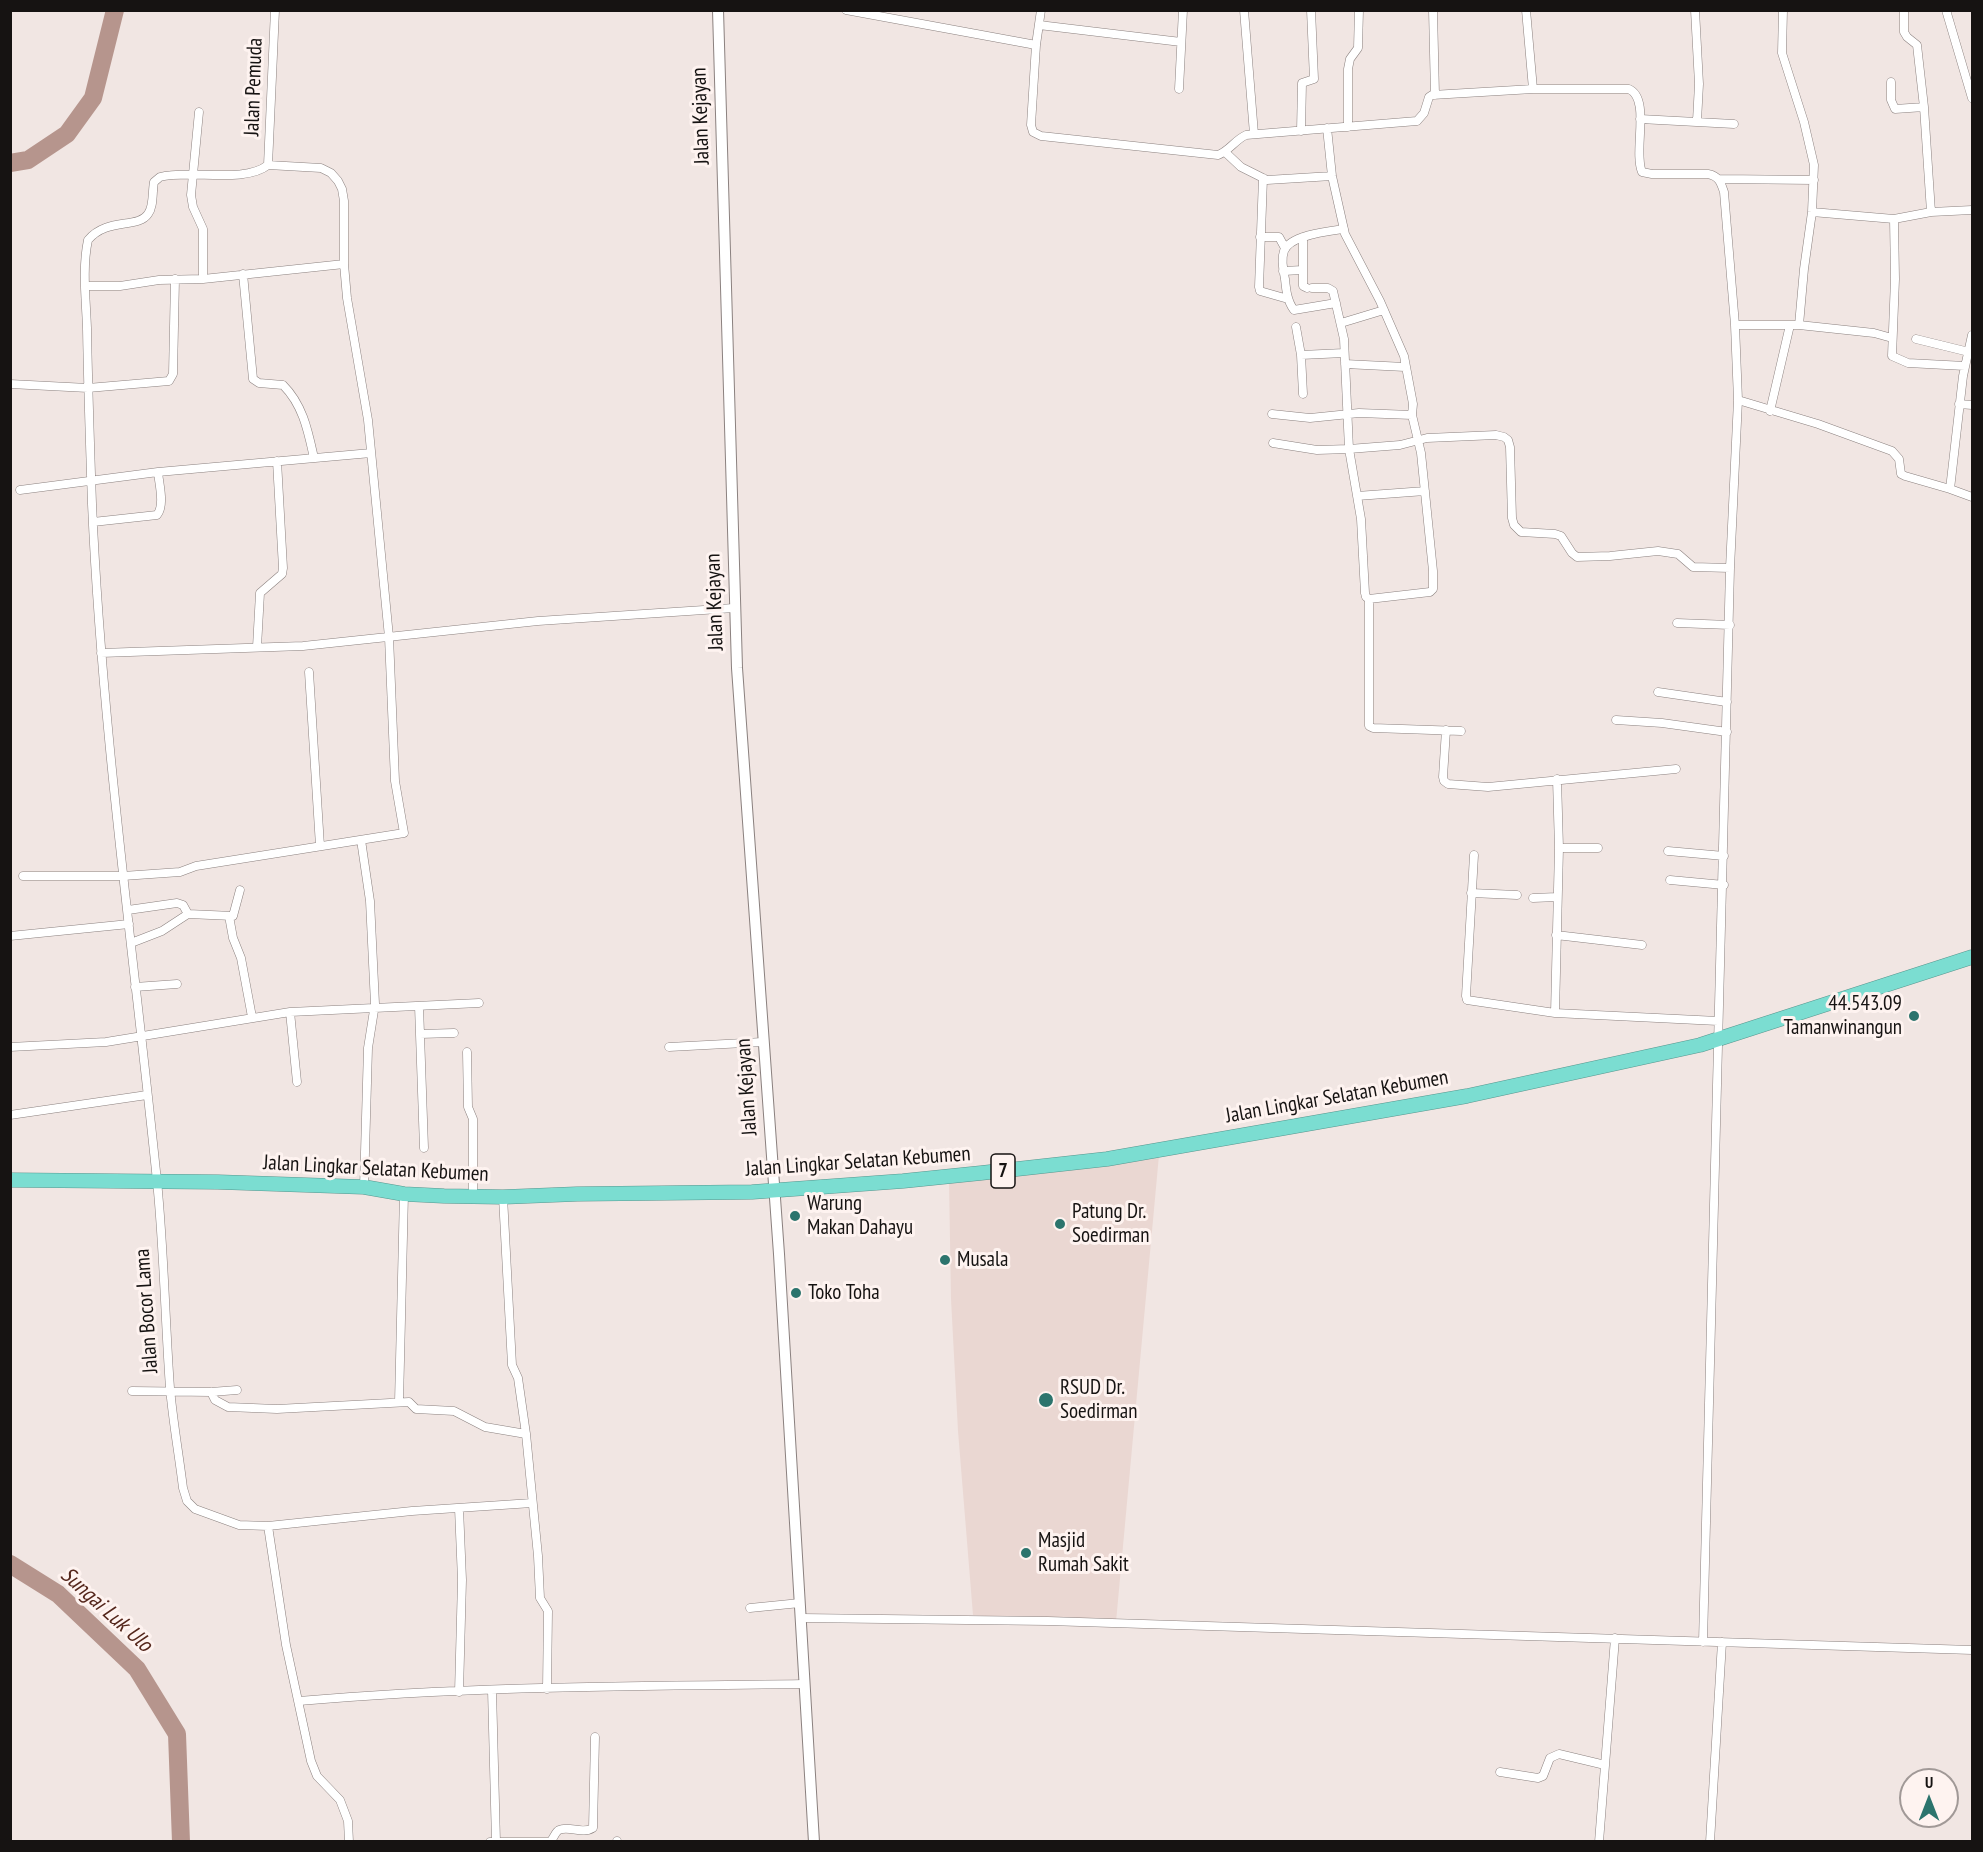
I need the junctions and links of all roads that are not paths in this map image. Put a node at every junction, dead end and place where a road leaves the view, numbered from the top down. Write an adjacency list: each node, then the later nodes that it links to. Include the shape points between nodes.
1 (275, 10): 33 (street, Jalan Pemuda)
2 (718, 10): 97 (main road, Jalan Kejayan)
3 (846, 10): 17 (street)
4 (1041, 10): 15 (street)
5 (1183, 10): 16 (street)
6 (1244, 10): 31 (street)
7 (1311, 10): 30 (street, via 1314,79 1302,83)
8 (1359, 10): 28 (street, via 1358,48 1348,69)
9 (1433, 10): 21 (street)
10 (1526, 10): 20 (street)
11 (1695, 10): 26 (street)
12 (1783, 10): 38 (street, via 1782,53 1810,143)
13 (1904, 10): 23 (street, via 1905,35 1917,45)
14 (1946, 10): 22 (street)
15 (1040, 25): 16 (street); 17 (street)
16 (1181, 42): 19 (street)
17 (1036, 45): 32 (street, via 1033,132 1208,155)
18 (1891, 82): 23 (street, via 1895,109)
19 (1179, 89)
20 (1533, 89): 21 (street); 25 (street, via 1629,89 1639,99)
21 (1435, 95): 28 (street, via 1429,97 1417,122)
22 (1972, 98)
23 (1924, 107): 41 (street)
24 (199, 112): 34 (street)
25 (1640, 119): 26 (street); 37 (street, via 1638,151 1642,172 1708,174)
26 (1697, 121): 27 (street)
27 (1734, 124)
28 (1348, 127): 29 (street)
29 (1327, 129): 30 (street); 35 (street)
30 (1300, 131): 31 (street)
31 (1254, 134): 32 (street, via 1239,138)
32 (1225, 152): 36 (street, via 1241,167)
33 (268, 165): 34 (street, via 249,173); 47 (street, via 321,168 339,181 344,201)
34 (193, 174): 52 (street, via 191,201 202,229); 53 (street, Jalan Bocor Lama, via 160,177 154,182 152,202 144,218 101,228 88,240)
35 (1332, 176): 36 (street); 43 (street)
36 (1263, 178): 44 (street)
37 (1719, 179): 38 (street); 58 (street, via 1724,192)
38 (1814, 180): 40 (street)
39 (1972, 210): 41 (street)
40 (1812, 212): 42 (street); 60 (street)
41 (1931, 212): 42 (street)
42 (1894, 219): 63 (street)
43 (1344, 229): 45 (street); 56 (street)
44 (1260, 237): 46 (street, via 1279,237); 54 (street, via 1260,291)
45 (1303, 237): 46 (street); 48 (street)
46 (1285, 248): 49 (street)
47 (344, 264): 50 (street); 84 (street)
48 (1303, 270): 49 (street); 55 (street, via 1303,286 1330,289)
49 (1283, 271): 54 (street)
50 (243, 274): 52 (street); 85 (street, via 253,379 283,385 288,390 305,420)
51 (175, 279): 52 (street); 53 (street); 72 (street, via 173,374 169,381)
52 (203, 279)
53 (86, 286): 72 (street, Jalan Bocor Lama)
54 (1288, 298): 55 (street, via 1294,310)
55 (1336, 303): 57 (street)
56 (1384, 310): 57 (street); 70 (street)
57 (1341, 323): 66 (street)
58 (1735, 325): 59 (street); 74 (street)
59 (1790, 325): 60 (street); 77 (street)
60 (1799, 325): 63 (street)
61 (1296, 327): 67 (street)
62 (1972, 335): 65 (street)
63 (1892, 338): 69 (street, via 1891,354 1895,358 1918,364)
64 (1916, 339): 65 (street)
65 (1969, 352): 69 (street)
66 (1344, 353): 67 (street); 68 (street)
67 (1301, 355): 73 (street)
68 (1345, 364): 70 (street); 79 (street)
69 (1965, 366): 75 (street)
70 (1405, 367): 80 (street)
71 (10, 384): 72 (street)
72 (88, 388): 88 (street, Jalan Bocor Lama)
73 (1303, 394)
74 (1738, 400): 77 (street); 95 (street)
75 (1959, 404): 76 (street); 89 (street)
76 (1972, 405)
77 (1770, 411): 89 (street, via 1892,451 1905,476)
78 (1272, 414): 79 (street, via 1310,418)
79 (1347, 415): 80 (street); 83 (street)
80 (1412, 415): 81 (street)
81 (1419, 441): 83 (street); 91 (street); 95 (street, via 1477,435 1504,437 1510,447 1514,525 1525,533 1561,536 1577,557 1658,551 1678,554 1693,567)
82 (1273, 443): 83 (street, via 1317,450)
83 (1349, 449): 92 (street)
84 (371, 453): 85 (street); 100 (street)
85 (314, 458): 86 (street)
86 (277, 462): 87 (street); 101 (street, via 283,568 282,574 260,593)
87 (158, 472): 88 (street); 94 (street, via 161,502 157,515)
88 (92, 482): 90 (street); 94 (street, Jalan Bocor Lama)
89 (1950, 489): 93 (street)
90 (20, 490)
91 (1425, 491): 92 (street); 96 (street, via 1433,589 1409,596)
92 (1357, 496): 96 (street, via 1365,593)
93 (1972, 497)
94 (93, 522): 102 (street, Jalan Bocor Lama)
95 (1730, 568): 99 (street)
96 (1369, 599): 107 (street, via 1370,726)
97 (734, 608): 100 (street, via 538,621); 150 (main road, Jalan Kejayan)
98 (1677, 623): 99 (street)
99 (1730, 625): 105 (street)
100 (389, 637): 101 (street); 112 (street, via 395,776 404,826 400,835)
101 (257, 647): 102 (street)
102 (102, 653): 120 (street, Jalan Bocor Lama)
103 (309, 672): 113 (street)
104 (1658, 692): 105 (street)
105 (1727, 702): 109 (street)
106 (1616, 720): 109 (street)
107 (1446, 730): 108 (street); 111 (street, via 1445,783 1488,786)
108 (1461, 731)
109 (1727, 732): 118 (street)
110 (1676, 769): 111 (street)
111 (1557, 779): 114 (street)
112 (361, 840): 113 (street); 141 (street, via 370,901)
113 (320, 846): 120 (street, via 180,872)
114 (1558, 848): 115 (street); 126 (street)
115 (1598, 848)
116 (1668, 851): 118 (street)
117 (1474, 855): 124 (street)
118 (1724, 856): 122 (street)
119 (23, 876): 120 (street)
120 (123, 876): 128 (street, Jalan Bocor Lama)
121 (1670, 880): 122 (street)
122 (1724, 885): 145 (street)
123 (240, 890): 130 (street, via 235,914)
124 (1472, 893): 125 (street); 143 (street, via 1466,999)
125 (1517, 895)
126 (1557, 897): 127 (street); 132 (street)
127 (1533, 898)
128 (128, 910): 129 (street, via 177,903); 131 (street, Jalan Bocor Lama)
129 (188, 914): 130 (street); 134 (street, via 162,931)
130 (229, 916): 144 (street)
131 (129, 924): 133 (street); 134 (street, Jalan Bocor Lama)
132 (1556, 935): 135 (street); 143 (street)
133 (10, 936)
134 (131, 943): 138 (street, Jalan Bocor Lama)
135 (1642, 945)
136 (1972, 957): 149 (highway, Jalan Lingkar Selatan Kebumen / 7)
137 (177, 984): 138 (street)
138 (135, 987): 148 (street, Jalan Bocor Lama)
139 (479, 1003): 140 (street)
140 (419, 1006): 141 (street); 147 (street)
141 (375, 1007): 142 (street); 160 (street, via 368,1048)
142 (290, 1012): 144 (street); 154 (street)
143 (1555, 1013): 145 (street)
144 (252, 1017): 148 (street)
145 (1718, 1021): 149 (street)
146 (454, 1033): 147 (street)
147 (420, 1034): 157 (street)
148 (140, 1037): 151 (street); 155 (street, Jalan Bocor Lama)
149 (1718, 1040): 161 (highway, Jalan Lingkar Selatan Kebumen / 7, via 1467,1096 1107,1159); 178 (street)
150 (763, 1042): 152 (street); 161 (main road, Jalan Kejayan)
151 (10, 1047)
152 (669, 1047)
153 (467, 1052): 163 (street, via 468,1107 473,1119)
154 (297, 1082)
155 (147, 1095): 156 (street); 159 (street, Jalan Bocor Lama)
156 (10, 1115)
157 (424, 1148)
158 (10, 1180): 159 (highway, Jalan Lingkar Selatan Kebumen / 7)
159 (157, 1182): 160 (highway, Jalan Lingkar Selatan Kebumen / 7); 167 (street, Jalan Bocor Lama)
160 (364, 1187): 162 (highway, Jalan Lingkar Selatan Kebumen / 7)
161 (774, 1190): 164 (highway, Jalan Lingkar Selatan Kebumen / 7); 174 (main road, Jalan Kejayan)
162 (404, 1194): 163 (highway, Jalan Lingkar Selatan Kebumen / 7); 169 (street)
163 (472, 1197): 164 (highway, Jalan Lingkar Selatan Kebumen / 7)
164 (503, 1197): 170 (street, via 512,1365 518,1378)
165 (237, 1390): 168 (street)
166 (132, 1391): 167 (street)
167 (170, 1392): 168 (street); 173 (street, Jalan Bocor Lama, via 185,1497 190,1505 239,1525)
168 (211, 1392): 169 (street, via 215,1400 228,1407 299,1409)
169 (399, 1402): 170 (street, via 409,1402 417,1409 454,1411 485,1427)
170 (526, 1434): 171 (street)
171 (532, 1503): 172 (street); 182 (street, via 540,1598 548,1611)
172 (459, 1508): 173 (street); 184 (street)
173 (268, 1526): 185 (street, via 286,1645)
174 (800, 1604): 175 (street); 176 (main road, Jalan Kejayan)
175 (750, 1608)
176 (801, 1617): 177 (street); 181 (main road, Jalan Kejayan)
177 (1615, 1638): 178 (street); 187 (street)
178 (1703, 1642): 179 (street)
179 (1722, 1642): 180 (street); 197 (street)
180 (1972, 1650)
181 (804, 1684): 182 (street); 195 (main road, Jalan Kejayan)
182 (548, 1689): 183 (street)
183 (492, 1690): 184 (street); 189 (street)
184 (459, 1692): 185 (street)
185 (299, 1701): 192 (street, via 311,1761 317,1776 340,1800 348,1821)
186 (595, 1737): 194 (street, via 594,1824 587,1831 561,1829)
187 (1605, 1765): 188 (street, via 1559,1754 1550,1758 1543,1776 1538,1778); 196 (street)
188 (1500, 1772)
189 (496, 1841): 190 (street); 193 (street)
190 (537, 1841): 191 (street)
191 (544, 1841): 194 (street)
192 (349, 1842)
193 (490, 1842)
194 (550, 1842)
195 (814, 1842)
196 (1599, 1842)
197 (1710, 1842)

